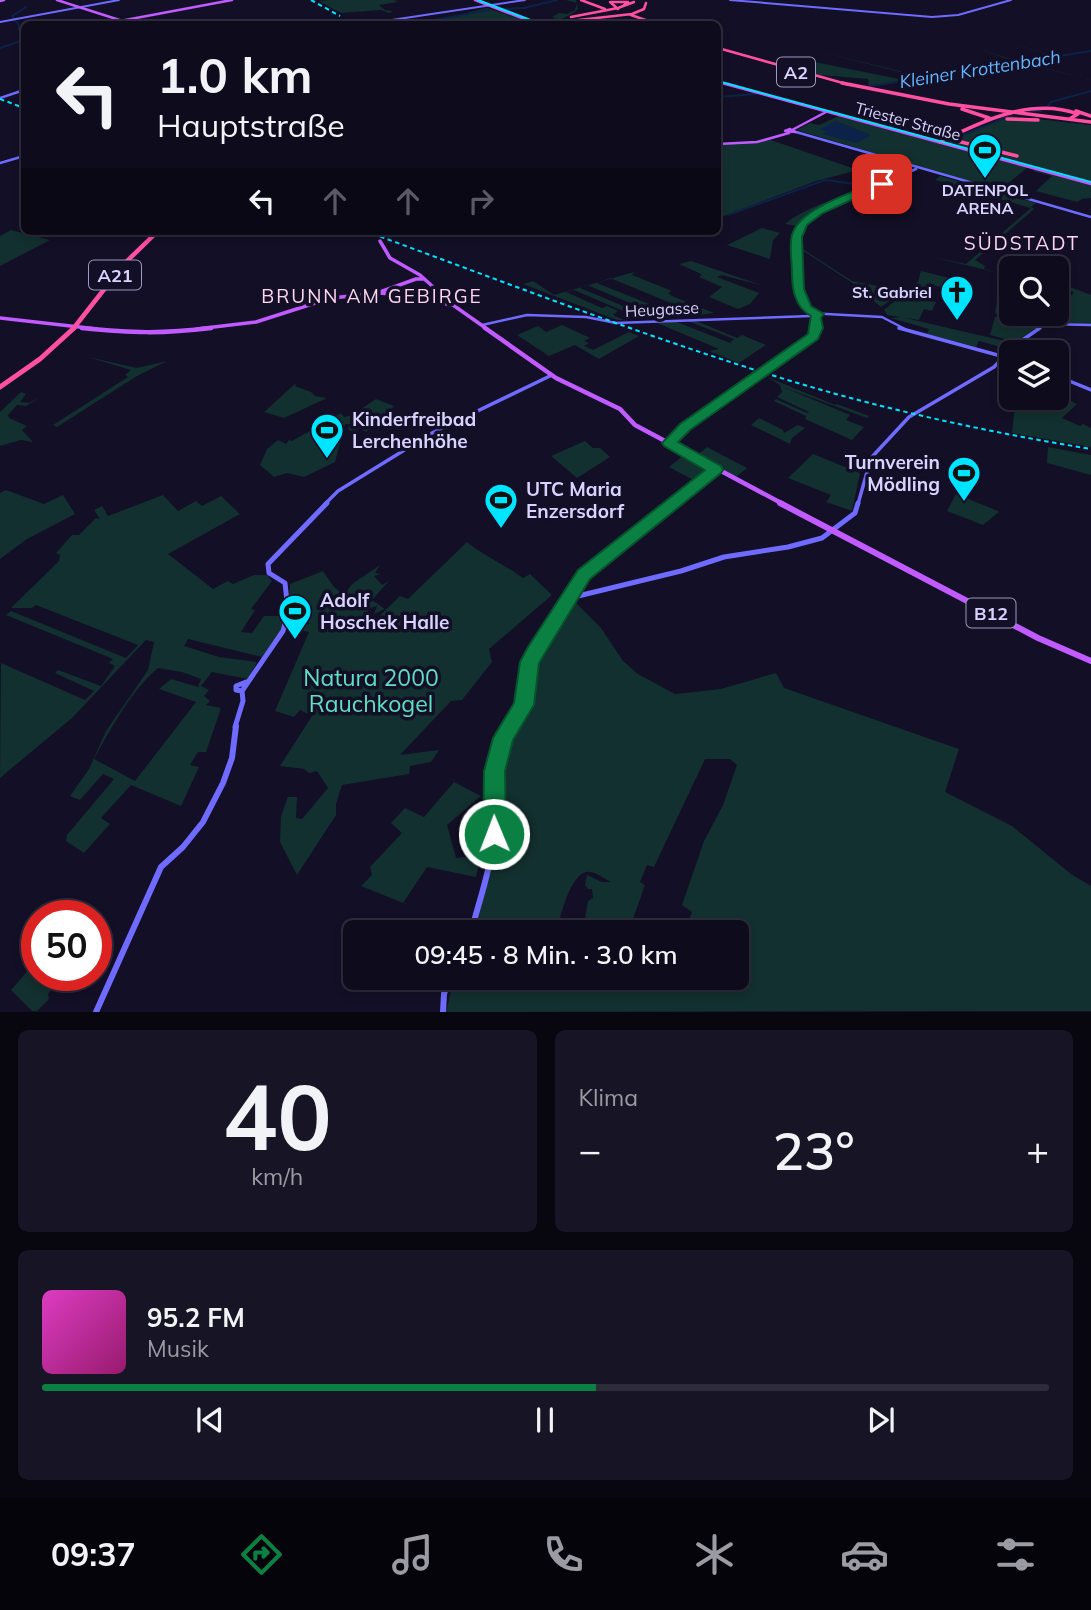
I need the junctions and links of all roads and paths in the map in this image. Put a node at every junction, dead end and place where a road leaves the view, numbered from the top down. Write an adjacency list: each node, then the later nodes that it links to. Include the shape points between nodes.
1 (4, 0): 11 (main road)
2 (57, 0): 15 (main road)
3 (119, 0): 15 (street)
4 (232, 0): 24 (main road)
5 (475, 0): 14 (main road)
6 (525, 0): 14 (street)
7 (583, 0): 13 (highway); 22 (highway); 22 (highway); 22 (highway, via 624,16 627,19 611,19)
8 (605, 0): 22 (highway)
9 (730, 0): 10 (street, via 937,17)
10 (1011, 0)
11 (0, 1)
12 (633, 1): 22 (highway, via 623,7); 22 (highway, via 642,7)
13 (581, 5)
14 (484, 6): 25 (street); 26 (main road)
15 (80, 8): 16 (main road); 37 (street)
16 (87, 10): 24 (main road)
17 (579, 10): 27 (highway)
18 (604, 10): 22 (highway); 22 (highway); 23 (highway); 28 (highway)
19 (623, 12): 35 (highway)
20 (623, 12): 21 (highway, via 617,9 610,3 627,2)
21 (623, 12)
22 (623, 13): 23 (highway); 32 (highway); 33 (highway); 34 (highway); 36 (highway, via 644,9 646,3 649,8 644,16)
23 (597, 17): 29 (highway); 30 (highway); 31 (highway)
24 (121, 21)
25 (385, 21)
26 (532, 21)
27 (550, 21)
28 (555, 21)
29 (566, 21)
30 (610, 21)
31 (618, 21)
32 (632, 21)
33 (646, 21)
34 (646, 21)
35 (647, 21)
36 (650, 21)
37 (0, 22)
38 (721, 51): 43 (highway, via 805,77)
39 (721, 51): 47 (highway, A2, via 849,84)
40 (721, 83): 45 (main road, Triester Straße)
41 (21, 91): 42 (street)
42 (0, 98)
43 (913, 100): 47 (highway); 51 (highway, via 983,114 989,118)
44 (1046, 107): 48 (highway); 49 (highway, via 1079,116); 51 (highway)
45 (828, 112): 54 (main road); 56 (main road, Triester Straße)
46 (1016, 115): 47 (highway); 49 (highway); 50 (highway); 52 (highway)
47 (1006, 116): 50 (highway); 51 (highway)
48 (1091, 116)
49 (1052, 118): 52 (highway)
50 (1058, 121): 52 (highway)
51 (986, 122): 53 (highway); 55 (highway)
52 (1091, 123)
53 (975, 125): 56 (main road)
54 (792, 132): 57 (main road, via 757,142); 61 (street)
55 (955, 135): 56 (highway); 58 (highway, via 952,138 957,141)
56 (940, 141): 62 (main road, Triester Straße); 62 (main road, Triester Straße)
57 (721, 144)
58 (1017, 156)
59 (21, 157): 60 (street)
60 (0, 163)
61 (917, 168): 63 (street); 72 (street, via 803,223 797,237 796,268 798,291)
62 (1091, 183)
63 (1091, 217)
64 (152, 235): 81 (highway, A21, via 49,350)
65 (380, 241): 66 (main road, via 389,256)
66 (417, 276): 67 (main road, B12); 71 (main road, B12)
67 (387, 290): 68 (main road, B12); 69 (main road)
68 (383, 295): 69 (main road); 70 (main road, B12)
69 (330, 298): 73 (main road, via 248,323 143,334)
70 (444, 303): 71 (main road, B12)
71 (451, 303): 74 (main road, B12)
72 (811, 315): 74 (street, Heugasse, via 616,323 527,314); 77 (street, Heugasse, via 885,317 900,328); 83 (street, via 817,330 812,338)
73 (1, 318)
74 (482, 325): 79 (main road, B12)
75 (1091, 325): 76 (street, via 1045,324)
76 (1021, 340)
77 (999, 354)
78 (999, 362): 85 (street, via 910,416 887,438 866,468 855,513)
79 (552, 375): 83 (main road, B12, via 620,409 635,425); 90 (street, via 432,433 338,491 266,567 285,583 283,631 242,691 232,758 223,783 203,822 161,867)
80 (1069, 381): 82 (street)
81 (0, 385)
82 (1091, 390)
83 (669, 443): 84 (main road, B12)
84 (716, 470): 85 (main road, B12); 86 (street, via 591,568)
85 (833, 531): 86 (street, via 808,543 724,557); 87 (main road, B12)
86 (570, 595): 88 (street, via 529,662 524,705 503,738 494,780 493,844)
87 (1091, 661)
88 (474, 920)
89 (445, 990): 91 (street)
90 (96, 1012)
91 (443, 1012)

